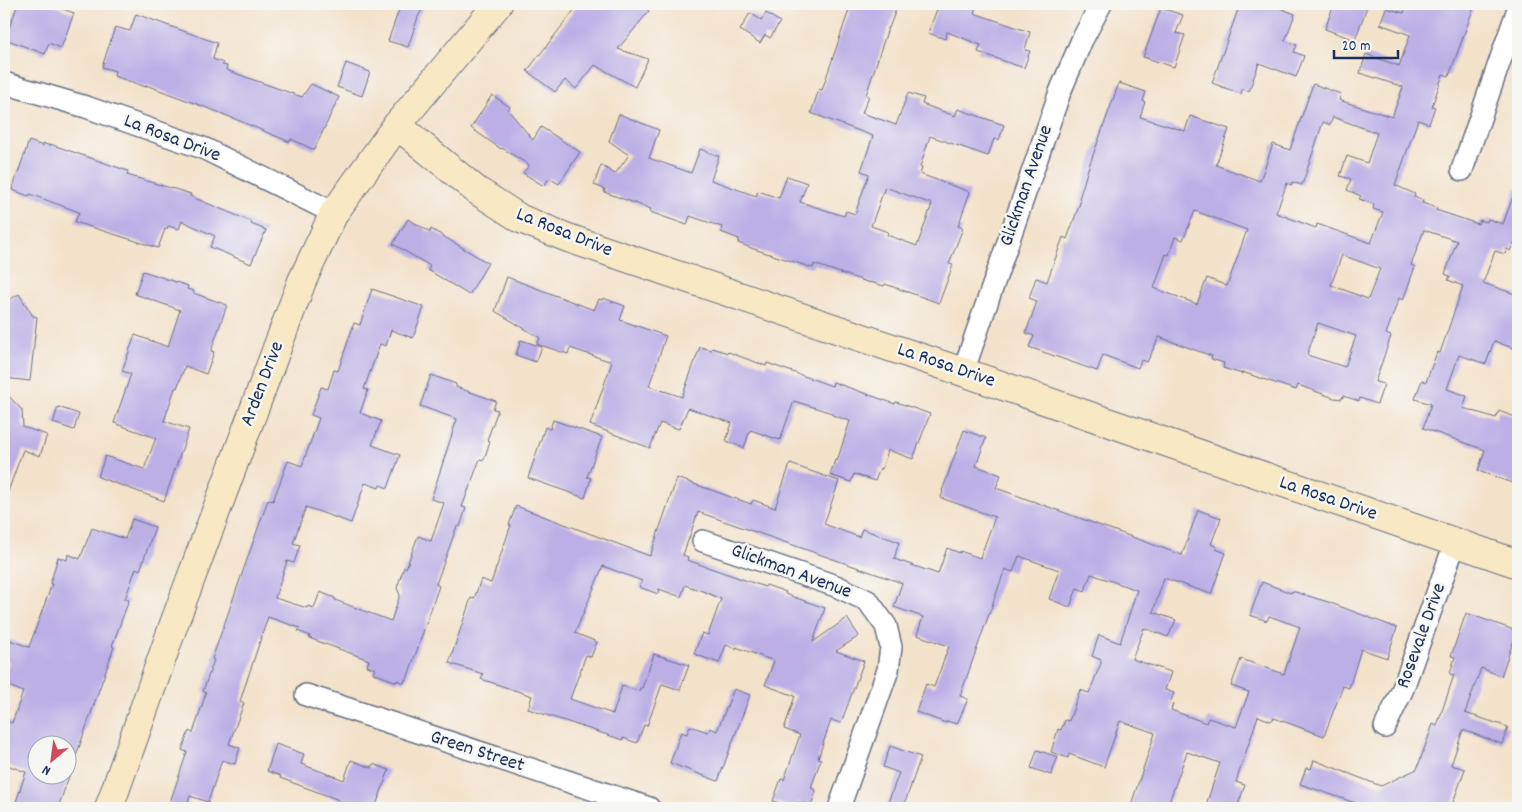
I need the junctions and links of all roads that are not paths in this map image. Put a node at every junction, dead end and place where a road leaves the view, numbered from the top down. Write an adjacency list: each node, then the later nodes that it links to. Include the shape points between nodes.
1 (498, 4): 5 (street, Arden Drive)
2 (1101, 4): 8 (street, Glickman Avenue, via 1060,92)
3 (1518, 9): 6 (street)
4 (4, 83): 7 (street, La Rosa Drive, via 86,107 203,148)
5 (397, 125): 7 (street, Arden Drive); 8 (street, La Rosa Drive, via 476,190 521,220)
6 (1462, 170)
7 (334, 214): 14 (street, Arden Drive, via 302,281)
8 (963, 372): 10 (street, La Rosa Drive)
9 (703, 541): 16 (street, Glickman Avenue, via 836,586 868,601 886,626 891,647 888,670)
10 (1455, 543): 11 (street, La Rosa Drive); 13 (street, Rosevale Drive, via 1402,691)
11 (1518, 564)
12 (306, 695): 15 (street, Green Street)
13 (1385, 728)
14 (109, 808)
15 (649, 808)
16 (839, 808)

